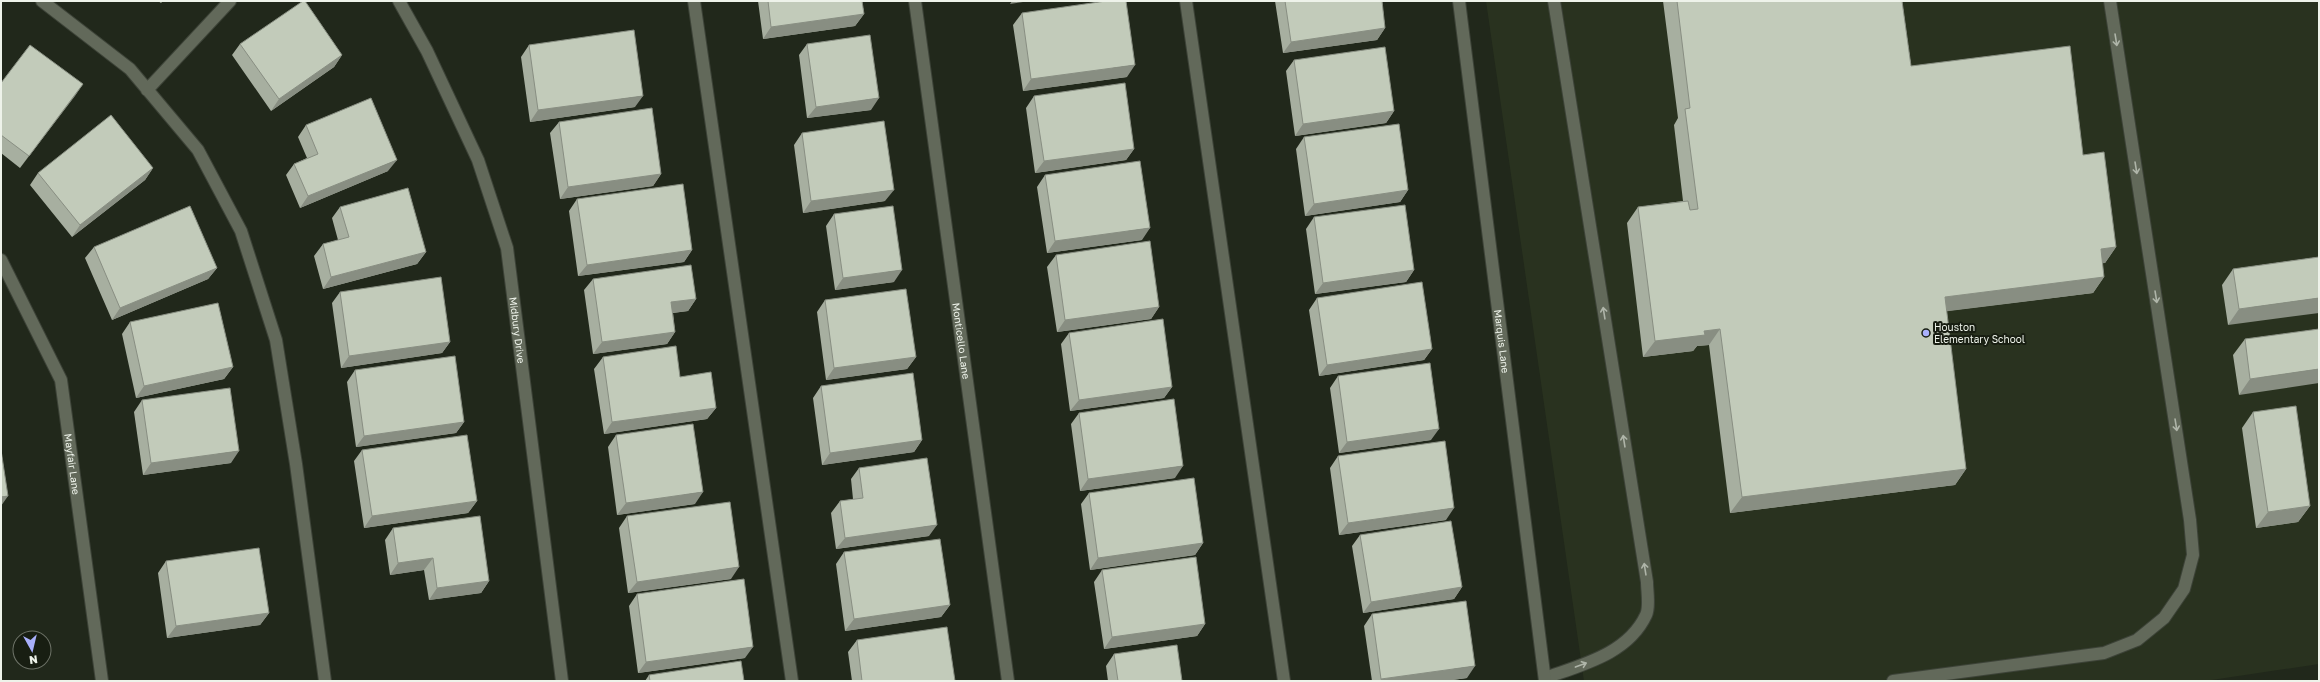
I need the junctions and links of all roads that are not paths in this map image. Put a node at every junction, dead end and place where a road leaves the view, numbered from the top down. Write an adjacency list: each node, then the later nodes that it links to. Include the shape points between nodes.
1 (42, 1): 10 (street, via 130,69)
2 (230, 1): 10 (street)
3 (399, 1): 15 (street, Midbury Drive, via 427,51 478,160 508,248)
4 (694, 1): 16 (street)
5 (915, 1): 17 (street, Monticello Lane)
6 (1186, 1): 18 (street)
7 (1459, 1): 12 (street, Marquis Lane)
8 (1554, 1): 12 (street, one-way to 8, via 1603,657 1630,638 1647,614 1646,582)
9 (2110, 1): 19 (street, one-way to 19, via 2190,520 2193,555 2184,589 2164,618 2148,632 2137,640 2104,653)
10 (147, 90): 14 (street, via 198,150 241,230 276,340 296,464)
11 (1, 260): 13 (street, Mayfair Lane, via 61,380)
12 (1545, 680)
13 (102, 681)
14 (325, 681)
15 (562, 681)
16 (792, 681)
17 (1008, 681)
18 (1284, 681)
19 (1893, 681)

